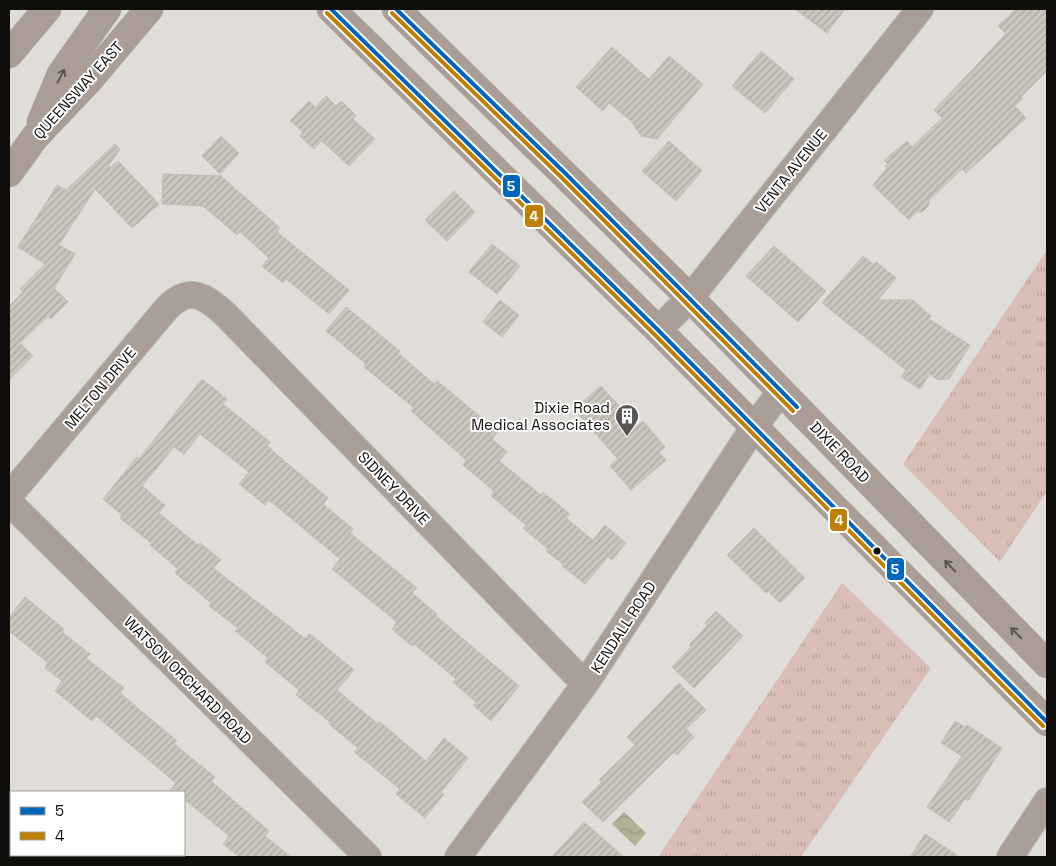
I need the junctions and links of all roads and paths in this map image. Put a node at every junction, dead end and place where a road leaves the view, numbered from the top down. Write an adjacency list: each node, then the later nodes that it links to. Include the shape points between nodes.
1 (47, 9): 9 (main road)
2 (108, 9): 11 (main road, one-way to 2, via 61,74)
3 (149, 9): 10 (main road, QUEENSWAY EAST)
4 (170, 9): 10 (main road)
5 (320, 9): 8 (main road)
6 (396, 9): 14 (main road, DIXIE ROAD)
7 (920, 9): 14 (street, VENTA AVENUE)
8 (338, 16): 15 (main road)
9 (9, 54)
10 (90, 79): 11 (main road, QUEENSWAY EAST)
11 (35, 137): 12 (main road, QUEENSWAY EAST)
12 (9, 173)
13 (199, 296): 18 (street, MELTON DRIVE, via 191,294 178,298 166,308); 21 (street, SIDNEY DRIVE, via 226,315)
14 (690, 298): 15 (street, VENTA AVENUE); 16 (main road, DIXIE ROAD)
15 (658, 330): 17 (main road)
16 (782, 391): 17 (street, KENDALL ROAD); 20 (main road, DIXIE ROAD, one-way to 16)
17 (754, 427): 21 (street, KENDALL ROAD); 22 (main road)
18 (9, 496)
19 (9, 502): 24 (street, WATSON ORCHARD ROAD)
20 (1047, 664)
21 (585, 684): 25 (street, KENDALL ROAD)
22 (1047, 722)
23 (1047, 801): 26 (street)
24 (368, 857)
25 (458, 857)
26 (1010, 857)

